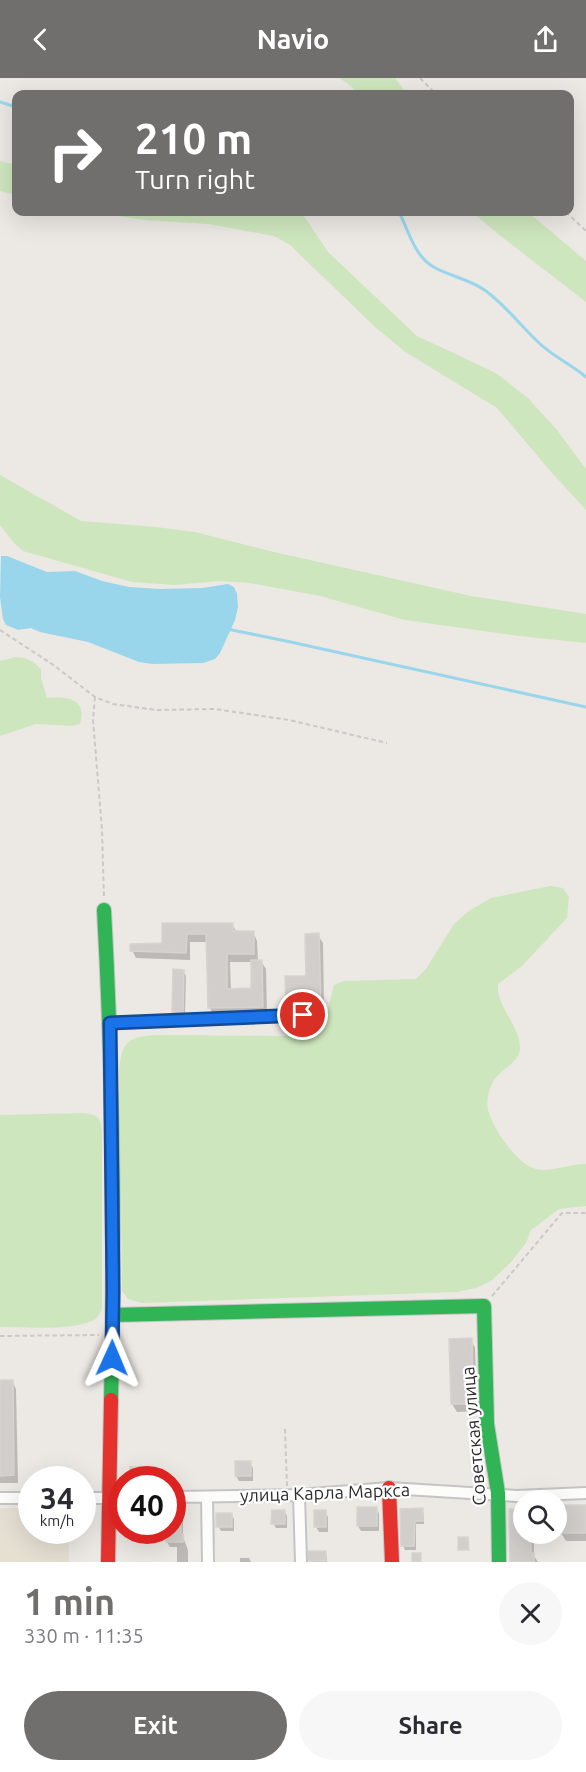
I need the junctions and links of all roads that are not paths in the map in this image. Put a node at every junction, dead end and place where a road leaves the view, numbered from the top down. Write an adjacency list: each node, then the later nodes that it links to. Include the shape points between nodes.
1 (104, 910): 3 (street)
2 (303, 1015): 3 (lane)
3 (110, 1023): 4 (street)
4 (113, 1315): 5 (street); 7 (street, Советская улица, via 484,1306 487,1424)
5 (115, 1466)
6 (389, 1488): 7 (street, улица Карла Маркса); 9 (street, улица Карла Маркса); 18 (street)
7 (498, 1493): 8 (street, улица Карла Маркса); 19 (street, Советская улица)
8 (586, 1493)
9 (299, 1495): 11 (street, улица Карла Маркса); 17 (street)
10 (186, 1497): 11 (street, улица Карла Маркса)
11 (207, 1497): 16 (street)
12 (0, 1498): 13 (street)
13 (18, 1498)
14 (110, 1544): 15 (street)
15 (108, 1562)
16 (208, 1562)
17 (301, 1562)
18 (392, 1562)
19 (499, 1562)

